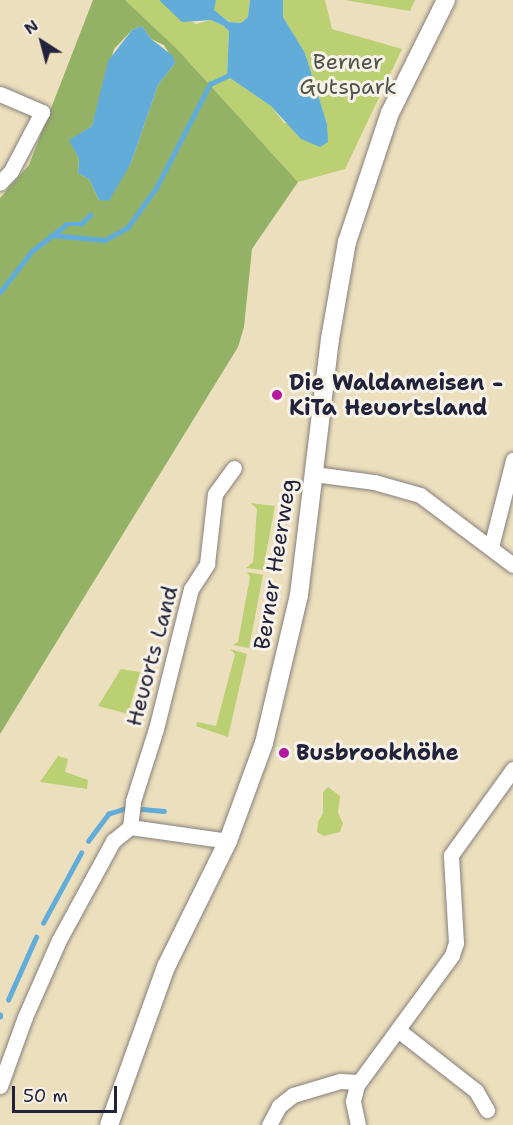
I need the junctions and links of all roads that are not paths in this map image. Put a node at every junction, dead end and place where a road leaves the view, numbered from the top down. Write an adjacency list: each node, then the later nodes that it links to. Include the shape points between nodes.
1 (446, 0): 6 (main road, Berner Heerweg, via 390,113 356,207 338,283)
2 (0, 94): 3 (street, via 42,112 11,171)
3 (0, 183)
4 (513, 460): 7 (street)
5 (234, 468): 10 (street, Heuorts Land, via 215,494 207,564 191,590 159,719 133,801)
6 (314, 474): 7 (street, via 374,482 420,495); 11 (main road, Berner Heerweg, via 299,595 287,653 264,743)
7 (491, 547): 8 (street)
8 (513, 565)
9 (513, 768): 12 (street, via 451,855 456,943 452,955)
10 (130, 827): 11 (street); 14 (street, via 113,841 59,940)
11 (228, 841): 16 (main road, Berner Heerweg, via 166,967)
12 (398, 1030): 13 (street); 15 (street, via 476,1091)
13 (358, 1082): 17 (street, via 347,1080 293,1095 274,1111); 18 (street, via 353,1101)
14 (0, 1086)
15 (487, 1110)
16 (109, 1125)
17 (269, 1125)
18 (358, 1125)

